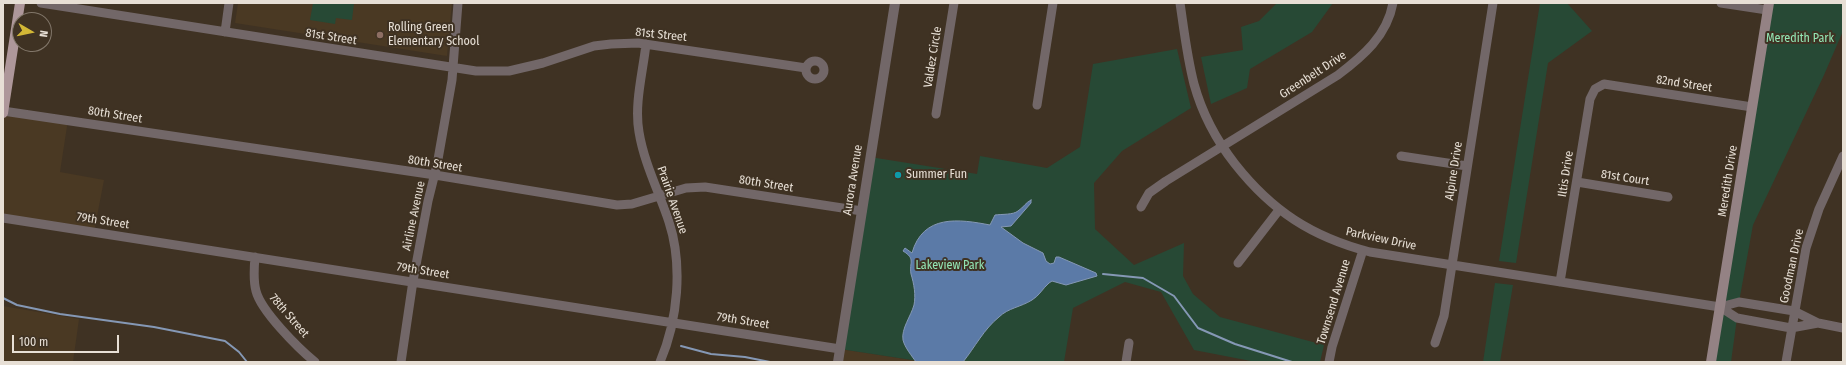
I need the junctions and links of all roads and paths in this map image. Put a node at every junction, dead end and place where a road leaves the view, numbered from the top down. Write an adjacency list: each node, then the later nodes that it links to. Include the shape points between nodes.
1 (20, 3): 20 (main road)
2 (41, 3): 13 (street, 81st Street)
3 (230, 3): 13 (street)
4 (458, 3): 15 (street, Airline Avenue)
5 (895, 3): 32 (street, Aurora Avenue)
6 (954, 3): 21 (street, Valdez Circle)
7 (1053, 3): 18 (street)
8 (1180, 3): 22 (street, Parkview Drive, via 1194,84 1202,108)
9 (1393, 3): 22 (street, Greenbelt Drive, via 1388,21 1379,37 1356,62)
10 (1493, 3): 25 (street, Alpine Drive)
11 (1721, 3): 12 (street)
12 (1768, 7): 19 (main road, Meredith Drive)
13 (225, 32): 15 (street, 81st Street)
14 (646, 44): 15 (street, 81st Street, via 594,46 537,65 509,71 476,72); 16 (street, 81st Street); 28 (street, Prairie Avenue, via 638,108 639,131 644,154)
15 (453, 68): 26 (street, Airline Avenue)
16 (806, 68)
17 (1612, 85): 19 (street, 82nd Street); 27 (street, Iltis Drive, via 1598,86 1592,92)
18 (1037, 105)
19 (1752, 107): 40 (main road, Meredith Drive)
20 (3, 112): 26 (street, 80th Street)
21 (936, 114)
22 (1222, 146): 30 (street, Greenbelt Drive, via 1149,193); 31 (street, Parkview Drive, via 1252,186)
23 (1401, 156): 25 (street)
24 (1843, 156): 41 (street, Goodman Drive, via 1812,228)
25 (1467, 166): 37 (street, Alpine Drive)
26 (435, 175): 28 (street, 80th Street, via 617,205); 38 (street, Airline Avenue)
27 (1577, 182): 29 (street, 81st Court); 39 (street, Iltis Drive)
28 (660, 197): 32 (street, 80th Street, via 686,188 705,186); 42 (street, Prairie Avenue, via 676,257 677,292)
29 (1668, 197)
30 (1141, 207)
31 (1279, 210): 34 (street, Parkview Drive, via 1326,238); 36 (street)
32 (862, 211): 48 (street, Aurora Avenue)
33 (3, 218): 35 (street, 79th Street)
34 (1363, 250): 37 (street, Parkview Drive); 54 (street, Townsend Avenue)
35 (255, 257): 38 (street, 79th Street); 49 (street, 78th Street, via 254,280 260,302)
36 (1238, 263)
37 (1452, 264): 39 (street, Parkview Drive); 47 (street, Alpine Drive, via 1444,316)
38 (413, 281): 42 (street, 79th Street); 50 (street, Airline Avenue)
39 (1560, 282): 40 (street, Parkview Drive)
40 (1720, 307): 41 (street, Parkview Drive, via 1740,302); 44 (street, Parkview Drive, via 1737,318); 55 (main road, Meredith Drive)
41 (1794, 311): 43 (street, Parkview Drive); 44 (street, Goodman Drive)
42 (671, 322): 48 (street, 79th Street); 51 (street, Prairie Avenue)
43 (1818, 323): 44 (street, Parkview Drive); 45 (street, Parkview Drive)
44 (1791, 328): 56 (street, Goodman Drive)
45 (1843, 328)
46 (1129, 343): 53 (street)
47 (1435, 343)
48 (840, 349): 52 (street, Aurora Avenue)
49 (315, 362)
50 (401, 362)
51 (660, 362)
52 (838, 362)
53 (1126, 362)
54 (1329, 362)
55 (1711, 362)
56 (1786, 362)

